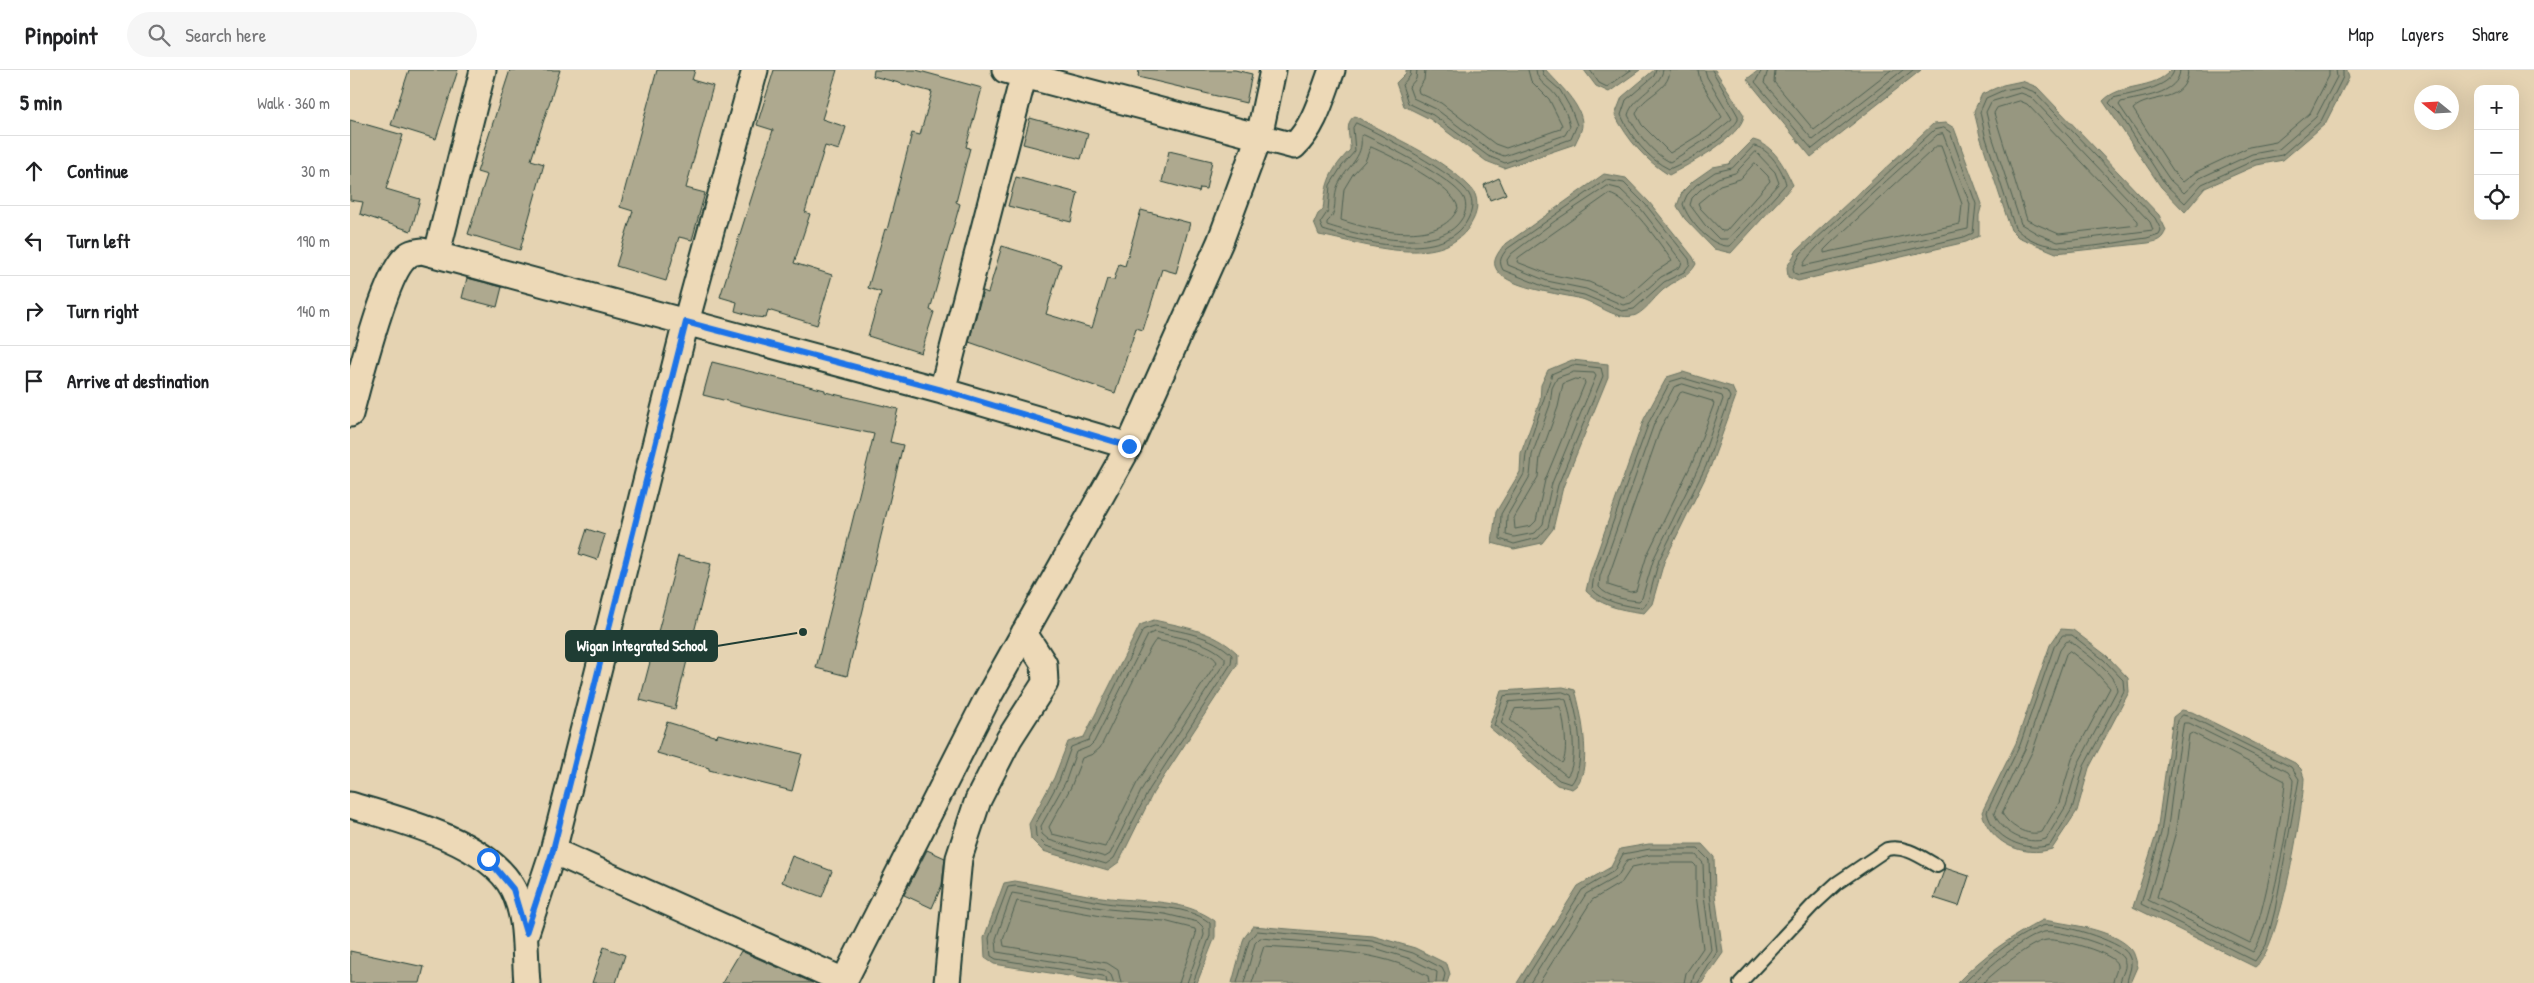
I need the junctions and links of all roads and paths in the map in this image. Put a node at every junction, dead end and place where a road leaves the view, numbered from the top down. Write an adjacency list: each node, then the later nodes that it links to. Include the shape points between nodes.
1 (483, 70): 7 (street)
2 (755, 70): 8 (street)
3 (1274, 70): 6 (street)
4 (1332, 70): 6 (street, via 1304,137 1294,146)
5 (1018, 72): 6 (street); 9 (street)
6 (1259, 137): 11 (street, via 1217,250)
7 (437, 253): 8 (street); 10 (street, via 412,252 404,258 394,275 376,323)
8 (686, 322): 9 (street); 14 (street)
9 (942, 390): 11 (street)
10 (350, 414)
11 (1129, 446): 12 (street)
12 (1024, 633): 17 (street); 19 (street, via 1044,664 1045,683 1009,739 978,800 959,858)
13 (350, 805): 16 (street, via 400,819 488,859 513,889)
14 (553, 850): 16 (street); 17 (street)
15 (1937, 866): 20 (lane, via 1909,850 1887,849 1813,905)
16 (526, 933): 18 (street)
17 (843, 982)
18 (527, 983)
19 (947, 983)
20 (1740, 983)

